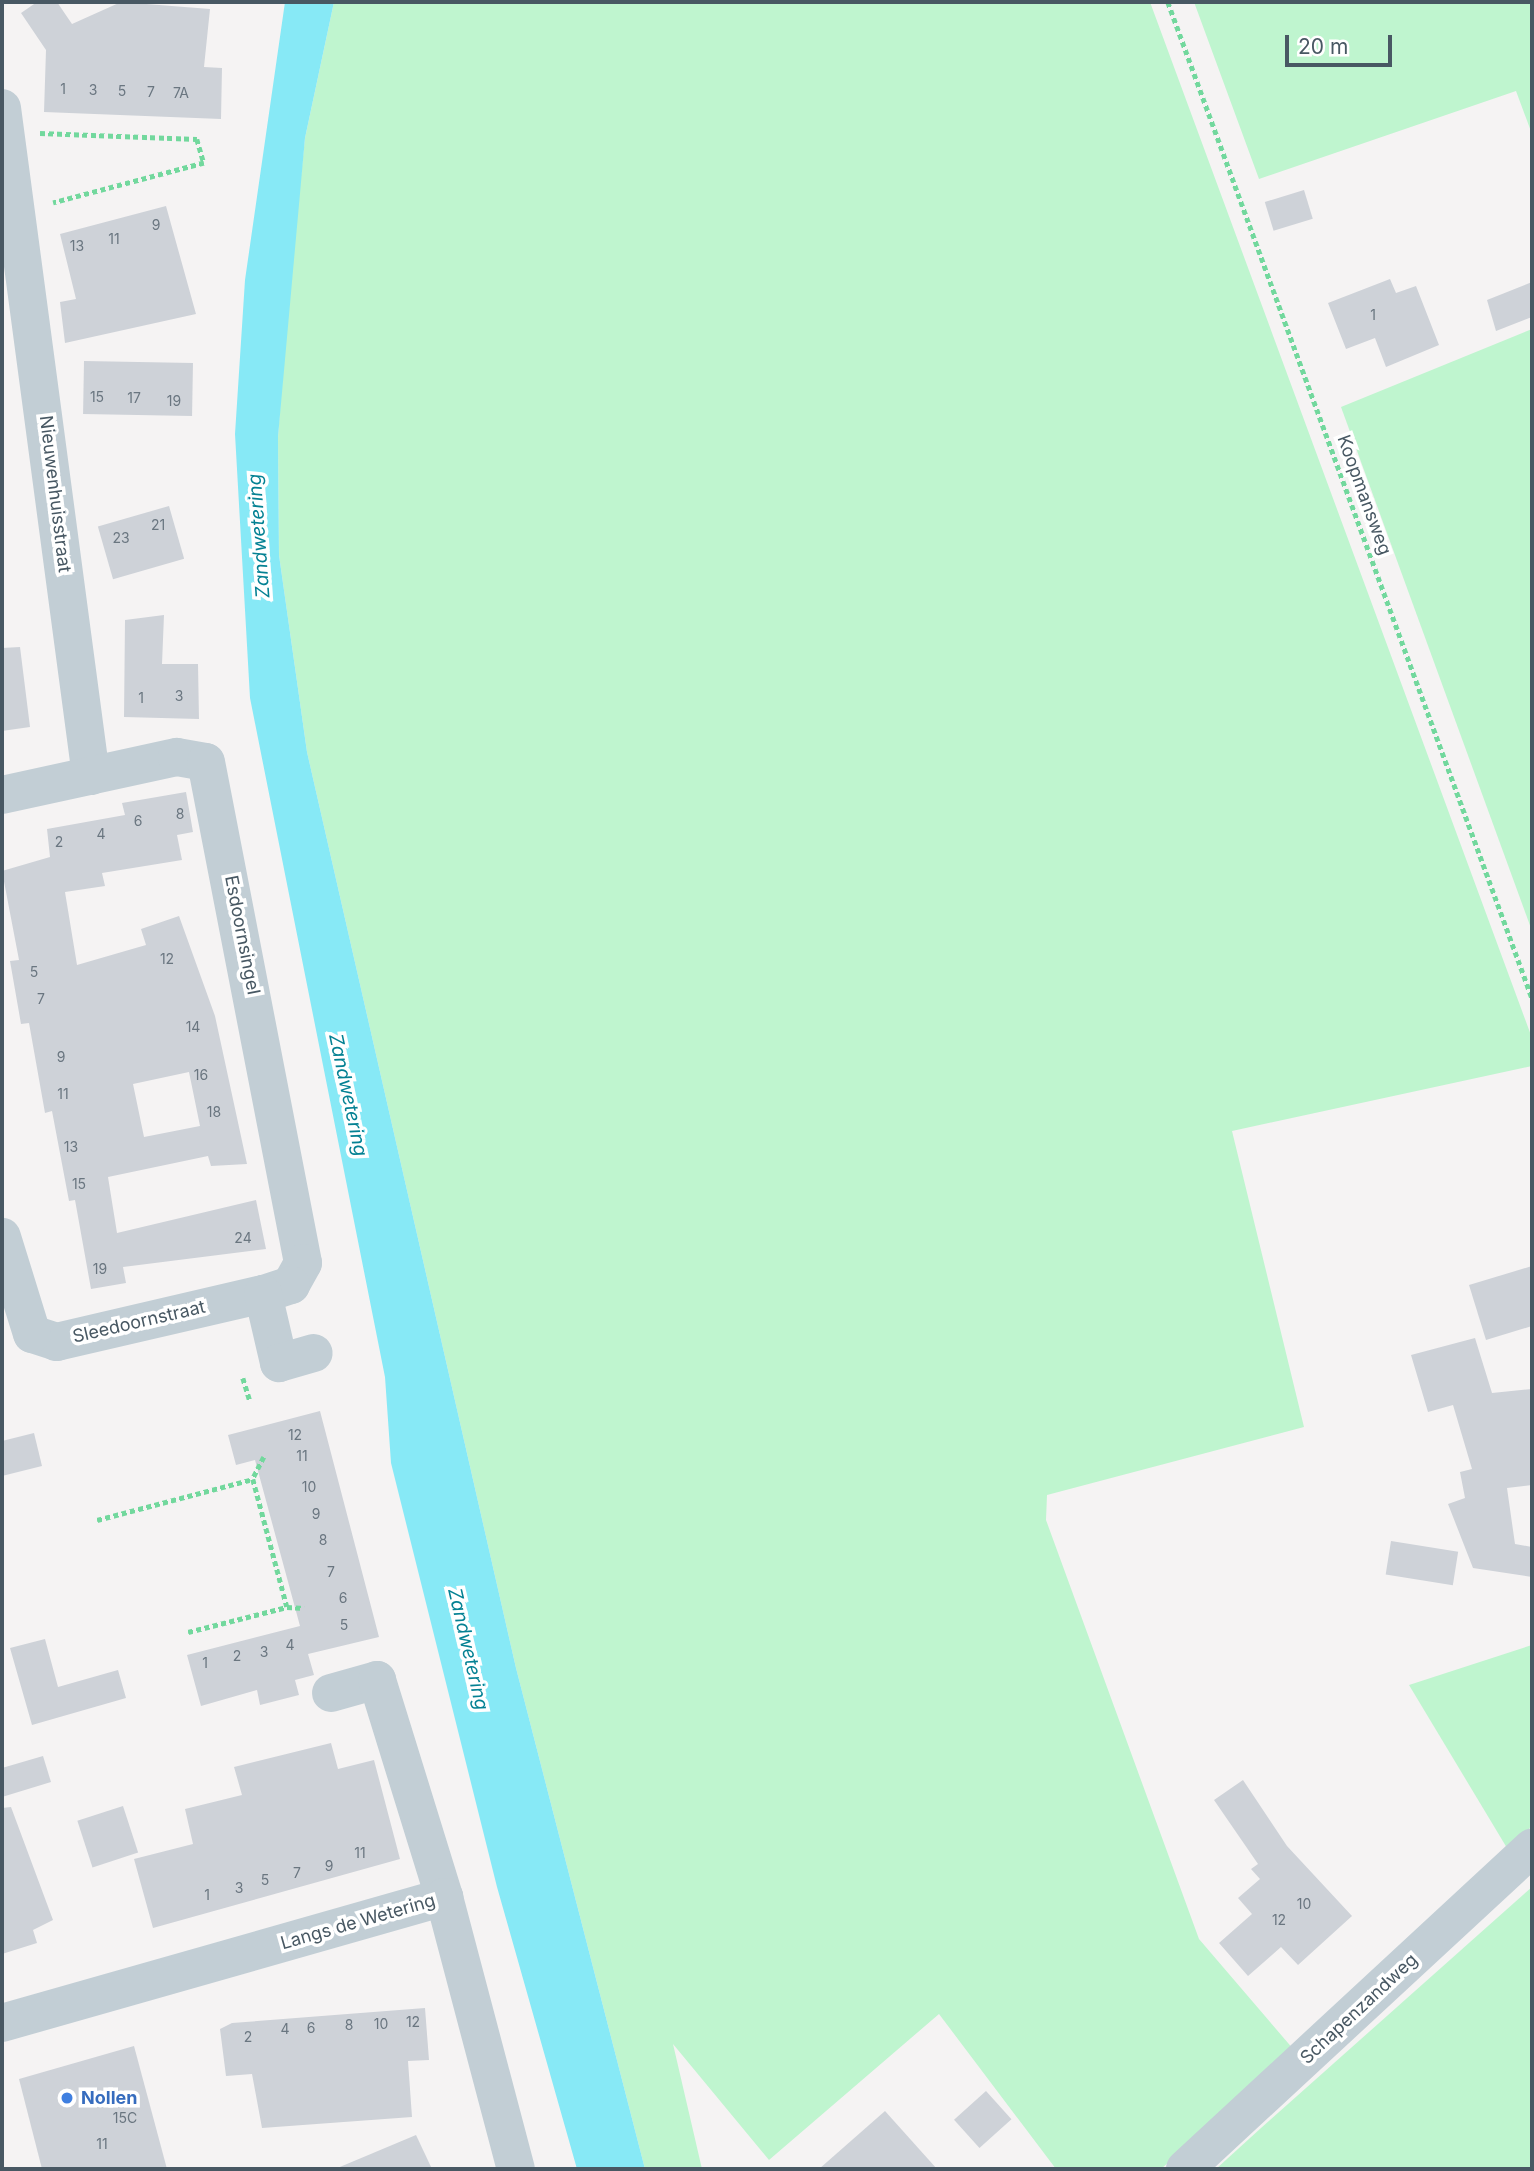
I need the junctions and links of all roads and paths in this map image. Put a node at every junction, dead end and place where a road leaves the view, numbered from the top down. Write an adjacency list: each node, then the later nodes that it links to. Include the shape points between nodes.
1 (1168, 2): 6 (path, Koopmansweg)
2 (4, 120): 3 (street, Nieuwenhuisstraat); 3 (path, via 197,139 204,163)
3 (18, 212): 4 (street, Nieuwenhuisstraat)
4 (91, 776): 5 (street, Esdoornsingel); 8 (street, Esdoornsingel, via 177,757 206,762 303,1263 291,1285)
5 (2, 795)
6 (1532, 998)
7 (2, 1237): 8 (street, Sleedoornstraat, via 25,1321 42,1339 57,1342)
8 (263, 1294): 9 (street, via 279,1363)
9 (313, 1353)
10 (264, 1457): 11 (path)
11 (254, 1479): 12 (path); 13 (path)
12 (97, 1520)
13 (287, 1607): 14 (path); 15 (path)
14 (303, 1608)
15 (188, 1632)
16 (331, 1693): 18 (street, via 377,1680)
17 (1532, 1848): 21 (street, Schapenzandweg)
18 (444, 1897): 19 (street, Langs de Wetering); 20 (street, Langs de Wetering)
19 (2, 2024)
20 (516, 2169)
21 (1185, 2169)

